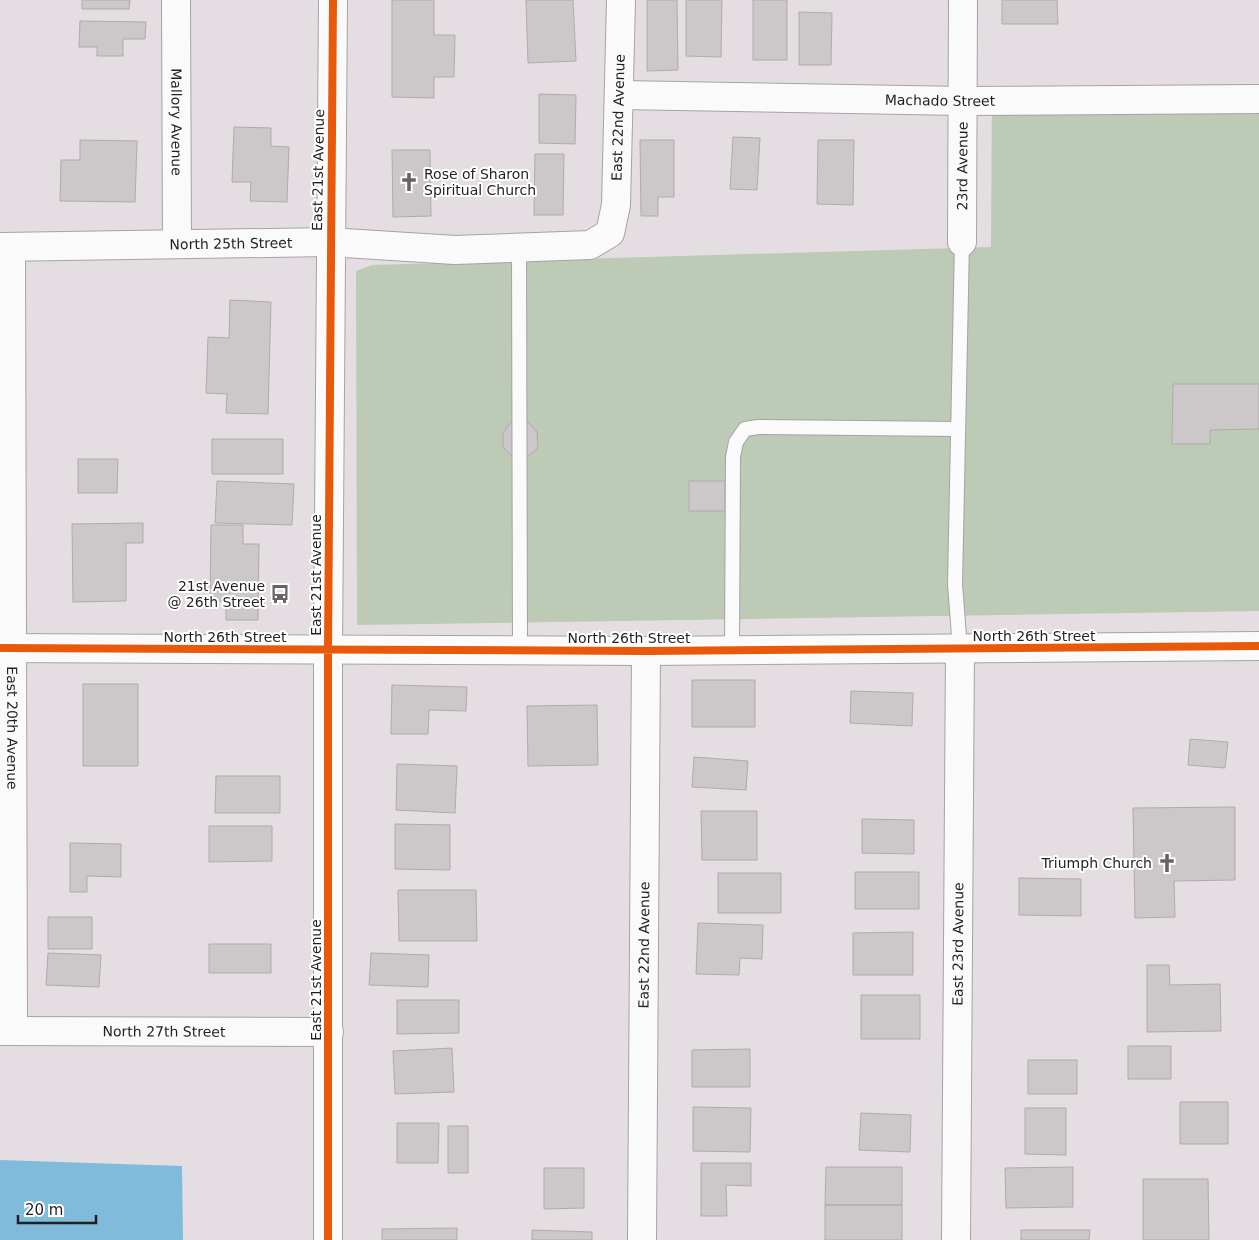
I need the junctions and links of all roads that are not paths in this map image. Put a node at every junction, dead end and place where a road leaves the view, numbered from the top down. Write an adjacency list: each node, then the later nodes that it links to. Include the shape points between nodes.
1 (176, 0): 11 (street, Mallory Avenue)
2 (333, 0): 9 (street, East 21st Avenue)
3 (621, 0): 5 (street, East 22nd Avenue)
4 (963, 0): 7 (street, 23rd Avenue)
5 (620, 95): 7 (street, Machado Street); 8 (street, East 22nd Avenue, via 616,205)
6 (1259, 99): 7 (street, Machado Street)
7 (963, 101): 10 (street, 23rd Avenue)
8 (610, 233): 13 (street, North 25th Street, via 590,245)
9 (330, 242): 11 (street, North 25th Street); 13 (street, North 25th Street, via 456,250); 18 (street, East 21st Avenue)
10 (962, 242): 14 (lane)
11 (177, 244): 12 (street, North 25th Street)
12 (6, 247): 16 (street, East 20th Avenue)
13 (519, 247): 20 (lane)
14 (958, 429): 17 (lane, via 956,600); 19 (lane, via 744,429 736,442 733,457)
15 (1259, 646): 17 (street, North 26th Street)
16 (6, 648): 18 (street, North 26th Street); 22 (street, East 20th Avenue)
17 (960, 649): 19 (street, North 26th Street); 26 (street, East 23rd Avenue)
18 (328, 650): 20 (street, North 26th Street); 23 (street, East 21st Avenue)
19 (732, 650): 21 (street, North 26th Street)
20 (520, 651): 21 (street, North 26th Street)
21 (646, 651): 25 (street, East 22nd Avenue)
22 (7, 1031): 23 (street, North 27th Street)
23 (329, 1032): 24 (street, East 21st Avenue)
24 (328, 1240)
25 (642, 1240)
26 (956, 1240)

